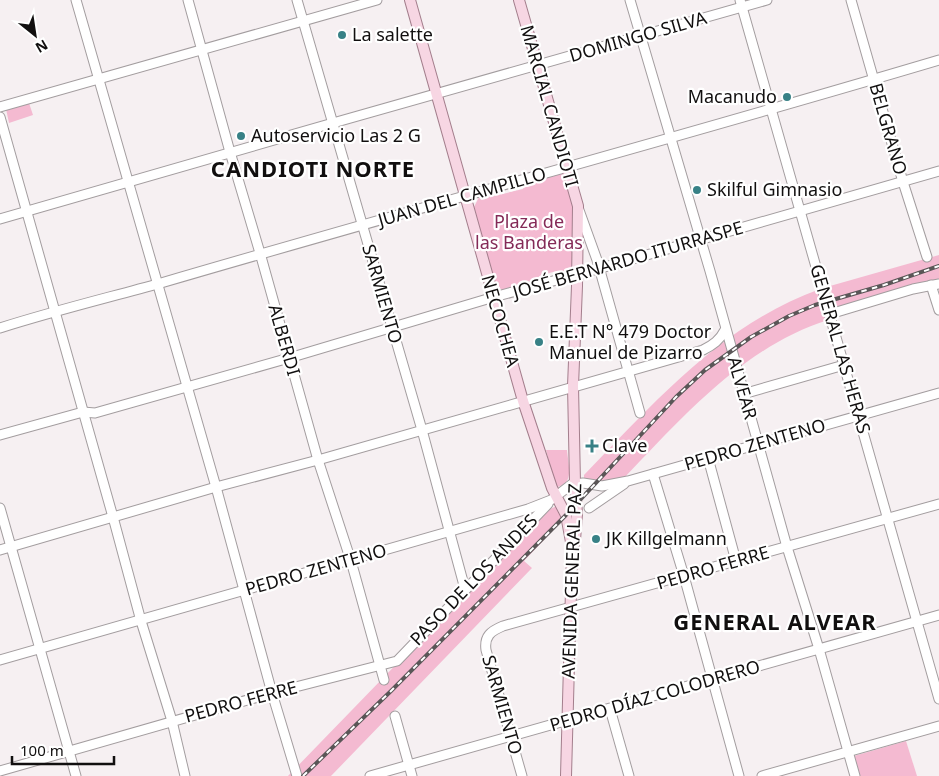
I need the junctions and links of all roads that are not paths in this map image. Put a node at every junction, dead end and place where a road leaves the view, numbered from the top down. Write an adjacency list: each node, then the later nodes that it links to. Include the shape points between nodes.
1 (76, 0): 16 (street)
2 (188, 0): 13 (street, ALBERDI)
3 (297, 0): 11 (street, SARMIENTO)
4 (377, 0): 11 (street)
5 (410, 0): 18 (main road, NECOCHEA)
6 (519, 0): 15 (main road, MARCIAL CANDIOTI)
7 (630, 0): 12 (street, ALVEAR)
8 (767, 0): 10 (street, DOMINGO SILVA)
9 (852, 0): 17 (street, BELGRANO)
10 (741, 4): 12 (street, DOMINGO SILVA); 20 (street, GENERAL LAS HERAS)
11 (303, 20): 13 (street); 22 (street, SARMIENTO)
12 (640, 37): 15 (street, DOMINGO SILVA); 23 (street, ALVEAR)
13 (201, 50): 16 (street); 24 (street, ALBERDI)
14 (939, 60): 17 (street, JUAN DEL CAMPILLO)
15 (537, 66): 18 (street, DOMINGO SILVA); 25 (main road, MARCIAL CANDIOTI)
16 (99, 79): 19 (street); 28 (street)
17 (874, 79): 20 (street, JUAN DEL CAMPILLO); 27 (street, BELGRANO)
18 (436, 94): 22 (street, DOMINGO SILVA); 29 (main road, NECOCHEA)
19 (0, 107)
20 (771, 108): 23 (street, JUAN DEL CAMPILLO); 31 (street, GENERAL LAS HERAS)
21 (0, 117): 32 (street)
22 (333, 123): 24 (street, DOMINGO SILVA); 34 (street, SARMIENTO)
23 (670, 138): 25 (street, JUAN DEL CAMPILLO); 35 (street, ALVEAR)
24 (230, 152): 28 (street, DOMINGO SILVA); 36 (street, ALBERDI)
25 (567, 167): 29 (street, JUAN DEL CAMPILLO); 30 (main road, MARCIAL CANDIOTI)
26 (939, 171): 27 (street, JOSÉ BERNARDO ITURRASPE)
27 (903, 182): 31 (street, JOSÉ BERNARDO ITURRASPE); 37 (street, BELGRANO)
28 (128, 183): 32 (street, DOMINGO SILVA); 40 (street)
29 (464, 195): 34 (street, JUAN DEL CAMPILLO); 42 (main road, NECOCHEA)
30 (578, 206): 38 (street, MARCIAL CANDIOTI); 39 (main road, AVENIDA GENERAL PAZ)
31 (800, 211): 35 (street, JOSÉ BERNARDO ITURRASPE); 45 (street, GENERAL LAS HERAS)
32 (26, 212): 33 (street, DOMINGO SILVA); 44 (street)
33 (0, 219)
34 (362, 225): 36 (street, JUAN DEL CAMPILLO); 47 (street, SARMIENTO)
35 (700, 240): 38 (street, JOSÉ BERNARDO ITURRASPE); 48 (street, ALVEAR)
36 (260, 253): 40 (street, JUAN DEL CAMPILLO); 49 (street, ALBERDI)
37 (927, 256)
38 (599, 268): 39 (street, JOSÉ BERNARDO ITURRASPE); 51 (street, MARCIAL CANDIOTI)
39 (577, 275): 42 (street, JOSÉ BERNARDO ITURRASPE); 53 (main road, AVENIDA GENERAL PAZ)
40 (158, 284): 44 (street, JUAN DEL CAMPILLO); 52 (street)
41 (935, 285): 43 (street); 45 (street)
42 (494, 297): 47 (street, JOSÉ BERNARDO ITURRASPE); 56 (main road, NECOCHEA)
43 (939, 310)
44 (55, 311): 46 (street, JUAN DEL CAMPILLO); 57 (street)
45 (830, 314): 50 (street, GENERAL LAS HERAS)
46 (0, 328)
47 (392, 328): 49 (street, JOSÉ BERNARDO ITURRASPE); 60 (street, SARMIENTO)
48 (725, 330): 51 (street, via 721,338 708,348); 55 (street, ALVEAR)
49 (290, 358): 52 (street, JOSÉ BERNARDO ITURRASPE); 64 (street, ALBERDI)
50 (844, 365): 55 (street); 59 (street, GENERAL LAS HERAS)
51 (629, 371): 53 (street); 58 (street, MARCIAL CANDIOTI)
52 (186, 386): 57 (street, JOSÉ BERNARDO ITURRASPE, via 95,413); 68 (street)
53 (573, 386): 56 (street); 67 (main road, AVENIDA GENERAL PAZ)
54 (939, 393): 59 (street, PEDRO ZENTENO)
55 (743, 394): 62 (street, ALVEAR)
56 (523, 401): 60 (street); 69 (main road, NECOCHEA)
57 (84, 412): 61 (street, JOSÉ BERNARDO ITURRASPE); 73 (street)
58 (640, 413)
59 (858, 415): 62 (street, PEDRO ZENTENO); 74 (street, GENERAL LAS HERAS)
60 (422, 430): 64 (street); 75 (street, SARMIENTO)
61 (0, 435)
62 (758, 444): 63 (street, PEDRO ZENTENO); 77 (street, ALVEAR)
63 (708, 458): 65 (street, PEDRO ZENTENO); 81 (street)
64 (318, 460): 68 (street); 80 (street, ALBERDI)
65 (653, 474): 66 (street, PEDRO ZENTENO); 82 (street)
66 (628, 481): 67 (street, PEDRO ZENTENO, via 602,486); 72 (street, PEDRO ZENTENO)
67 (575, 483): 69 (street, PEDRO ZENTENO); 79 (main road, AVENIDA GENERAL PAZ, via 578,514)
68 (216, 487): 73 (street); 84 (street)
69 (553, 498): 75 (street, PEDRO ZENTENO, via 528,510); 79 (main road, NECOCHEA, via 566,515); 83 (street, PASO DE LOS ANDES)
70 (939, 504): 74 (street, PEDRO FERRE)
71 (0, 508): 76 (street)
72 (589, 508)
73 (113, 517): 76 (street); 87 (street)
74 (888, 518): 77 (street, PEDRO FERRE); 88 (street, GENERAL LAS HERAS)
75 (450, 531): 80 (street, PEDRO ZENTENO); 83 (street, SARMIENTO)
76 (11, 547): 78 (street); 90 (street)
77 (787, 547): 81 (street, PEDRO FERRE); 91 (street, ALVEAR)
78 (0, 550)
79 (572, 553): 85 (main road, AVENIDA GENERAL PAZ)
80 (351, 561): 84 (street, PEDRO ZENTENO); 94 (street, ALBERDI)
81 (736, 561): 82 (street, PEDRO FERRE)
82 (684, 576): 85 (street, PEDRO FERRE); 96 (street)
83 (466, 589): 93 (street, PASO DE LOS ANDES)
84 (244, 590): 87 (street, PEDRO ZENTENO); 97 (street)
85 (570, 608): 89 (street, PEDRO FERRE, via 504,626); 101 (main road, AVENIDA GENERAL PAZ)
86 (939, 615): 88 (street, PEDRO DÍAZ COLODRERO)
87 (141, 621): 90 (street, PEDRO ZENTENO); 102 (street)
88 (917, 621): 91 (street, PEDRO DÍAZ COLODRERO); 98 (street, GENERAL LAS HERAS)
89 (489, 634): 104 (street, SARMIENTO, via 485,641 486,650)
90 (41, 649): 92 (street, PEDRO ZENTENO); 105 (street)
91 (819, 649): 96 (street, PEDRO DÍAZ COLODRERO); 106 (street, ALVEAR)
92 (0, 660)
93 (397, 661): 94 (street, PEDRO FERRE)
94 (380, 666): 95 (street, ALBERDI); 97 (street, PEDRO FERRE)
95 (384, 680)
96 (713, 680): 99 (street, PEDRO DÍAZ COLODRERO); 117 (street)
97 (272, 693): 102 (street, PEDRO FERRE); 111 (street)
98 (939, 698)
99 (610, 709): 101 (street, PEDRO DÍAZ COLODRERO); 116 (street)
100 (395, 716): 107 (street)
101 (568, 721): 104 (street, PEDRO DÍAZ COLODRERO); 115 (main road, AVENIDA GENERAL PAZ)
102 (172, 722): 105 (street, PEDRO FERRE); 110 (street)
103 (939, 726): 106 (street)
104 (510, 737): 107 (street, PEDRO DÍAZ COLODRERO); 114 (street, SARMIENTO)
105 (69, 752): 108 (street, PEDRO FERRE); 109 (street)
106 (848, 752): 118 (street); 119 (street, ALVEAR)
107 (408, 765): 112 (street, PEDRO DÍAZ COLODRERO); 113 (street)
108 (0, 771)
109 (76, 776)
110 (186, 776)
111 (297, 776)
112 (370, 776)
113 (412, 776)
114 (522, 776)
115 (566, 776)
116 (629, 776)
117 (739, 776)
118 (762, 776)
119 (855, 776)

